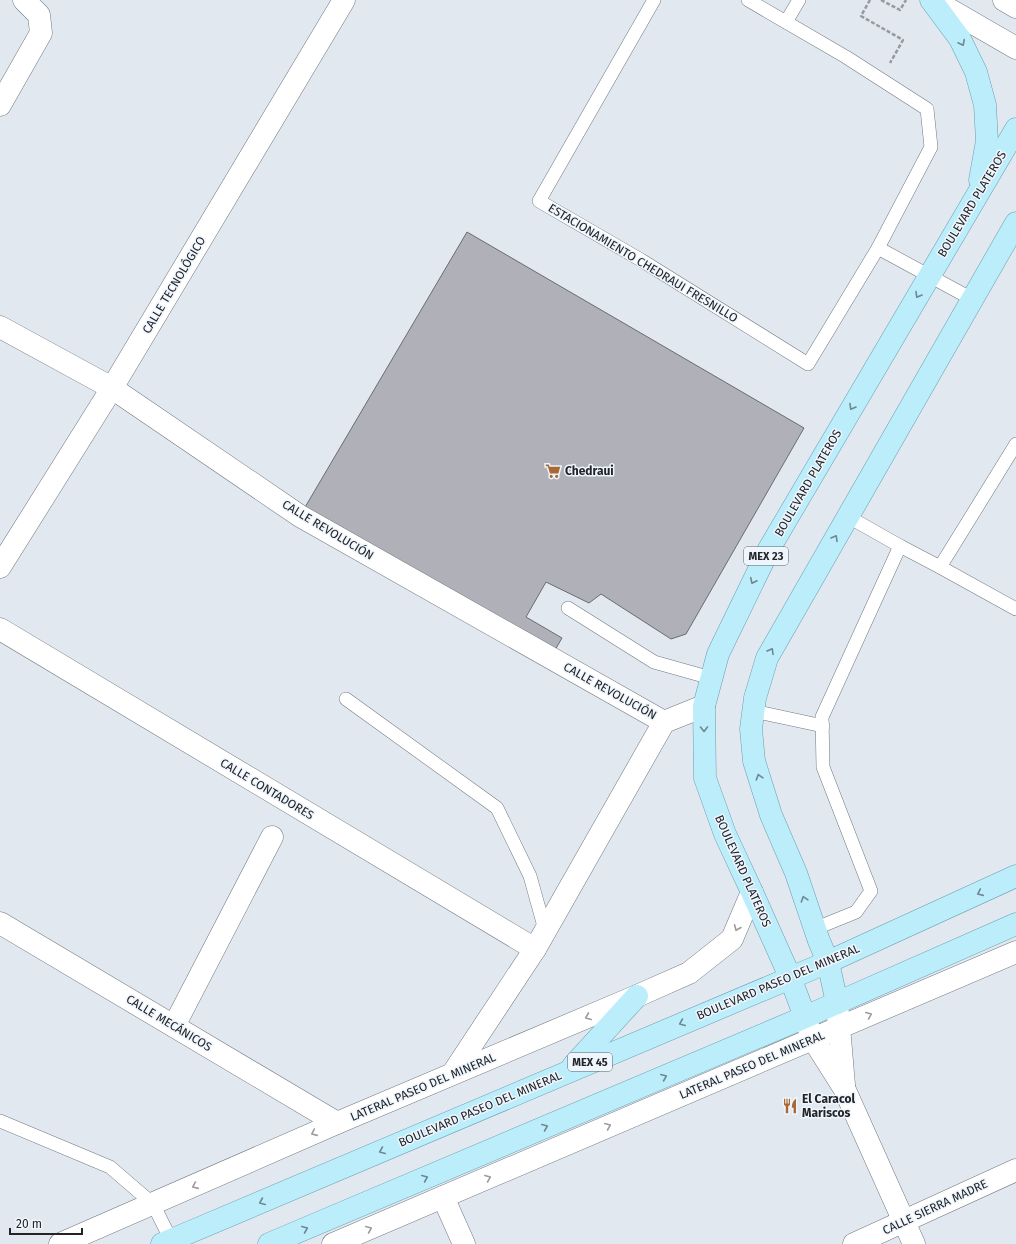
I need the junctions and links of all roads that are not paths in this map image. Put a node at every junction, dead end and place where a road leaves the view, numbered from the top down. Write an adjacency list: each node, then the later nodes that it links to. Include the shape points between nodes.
1 (24, 0): 11 (street, via 39,15 41,33)
2 (344, 0): 19 (street, CALLE TECNOLÓGICO)
3 (654, 0): 15 (lane, ESTACIONAMIENTO CHEDRAUI FRESNILLO, via 539,201 641,260 808,364)
4 (748, 0): 9 (lane, ESTACIONAMIENTO CHEDRAUI FRESNILLO)
5 (799, 0): 9 (lane)
6 (932, 0): 10 (street); 13 (main road, one-way to 13, via 960,39 976,72 985,104 987,141)
7 (1004, 0): 8 (street)
8 (1016, 7)
9 (786, 22): 15 (lane, ESTACIONAMIENTO CHEDRAUI FRESNILLO, via 927,109 931,147)
10 (1016, 48)
11 (0, 105)
12 (1016, 129): 13 (main road, BOULEVARD PLATEROS / MEX 23)
13 (977, 196): 16 (main road, BOULEVARD PLATEROS / MEX 23)
14 (1016, 223): 17 (main road)
15 (878, 248): 16 (lane)
16 (929, 277): 17 (lane); 28 (main road, BOULEVARD PLATEROS / MEX 23, one-way to 28, via 769,549 718,654)
17 (972, 299): 21 (main road)
18 (0, 327): 19 (street, CALLE REVOLUCIÓN)
19 (112, 388): 23 (street, CALLE TECNOLÓGICO); 32 (street, CALLE REVOLUCIÓN, via 300,516)
20 (1016, 444): 24 (lane)
21 (847, 516): 22 (lane); 31 (main road, one-way to 21, via 767,658)
22 (900, 546): 24 (lane); 33 (lane, via 822,717)
23 (0, 567)
24 (940, 567): 26 (lane)
25 (568, 608): 28 (lane, via 654,662)
26 (1016, 610)
27 (0, 629): 40 (street, CALLE CONTADORES)
28 (711, 678): 30 (main road, BOULEVARD PLATEROS / MEX 23)
29 (346, 700): 40 (lane, via 497,808 530,876)
30 (704, 706): 32 (street); 36 (main road, BOULEVARD PLATEROS / MEX 23, one-way to 36, via 705,778 725,834)
31 (753, 711): 33 (lane); 39 (main road, one-way to 31, via 796,873 771,816 754,762 751,730)
32 (664, 722): 40 (street)
33 (823, 726): 39 (lane, via 823,767 871,891 856,912)
34 (272, 837): 49 (street)
35 (1016, 876): 43 (main road, BOULEVARD PASEO DEL MINERAL / MEX 45, one-way to 43)
36 (752, 892): 45 (main road, BOULEVARD PLATEROS / MEX 23); 46 (street, LATERAL PASEO DEL MINERAL, one-way to 46, via 732,939 689,973)
37 (0, 923): 49 (street, CALLE MECÁNICOS)
38 (1016, 924): 41 (main road)
39 (814, 929): 43 (main road)
40 (540, 939): 53 (street)
41 (973, 943): 44 (street); 47 (main road)
42 (1016, 952): 44 (street, LATERAL PASEO DEL MINERAL)
43 (828, 962): 45 (main road, BOULEVARD PASEO DEL MINERAL / MEX 45); 47 (main road)
44 (984, 966): 50 (street, LATERAL PASEO DEL MINERAL, one-way to 44)
45 (790, 977): 48 (main road, BOULEVARD PLATEROS / MEX 23); 52 (main road, BOULEVARD PASEO DEL MINERAL / MEX 45, one-way to 52)
46 (637, 996): 52 (main road); 53 (street, LATERAL PASEO DEL MINERAL, one-way to 53)
47 (837, 1003): 48 (main road); 50 (street)
48 (805, 1017): 51 (street); 63 (main road, one-way to 48)
49 (174, 1026): 56 (street, CALLE MECÁNICOS)
50 (839, 1028): 51 (street, LATERAL PASEO DEL MINERAL); 54 (street)
51 (813, 1039): 54 (street); 58 (street, LATERAL PASEO DEL MINERAL, one-way to 51)
52 (568, 1072): 61 (main road, BOULEVARD PASEO DEL MINERAL / MEX 45, one-way to 61)
53 (453, 1073): 56 (street, LATERAL PASEO DEL MINERAL)
54 (844, 1088): 60 (street)
55 (0, 1121): 59 (lane, via 110,1166)
56 (337, 1123): 59 (street, LATERAL PASEO DEL MINERAL, one-way to 59)
57 (1016, 1170): 60 (street, CALLE SIERRA MADRE)
58 (444, 1197): 64 (street, LATERAL PASEO DEL MINERAL, one-way to 58); 65 (street)
59 (153, 1204): 61 (lane); 62 (street, LATERAL PASEO DEL MINERAL)
60 (904, 1222): 66 (street, CALLE SIERRA MADRE); 67 (street)
61 (167, 1242)
62 (60, 1244)
63 (269, 1244)
64 (333, 1244)
65 (464, 1244)
66 (854, 1244)
67 (914, 1244)

